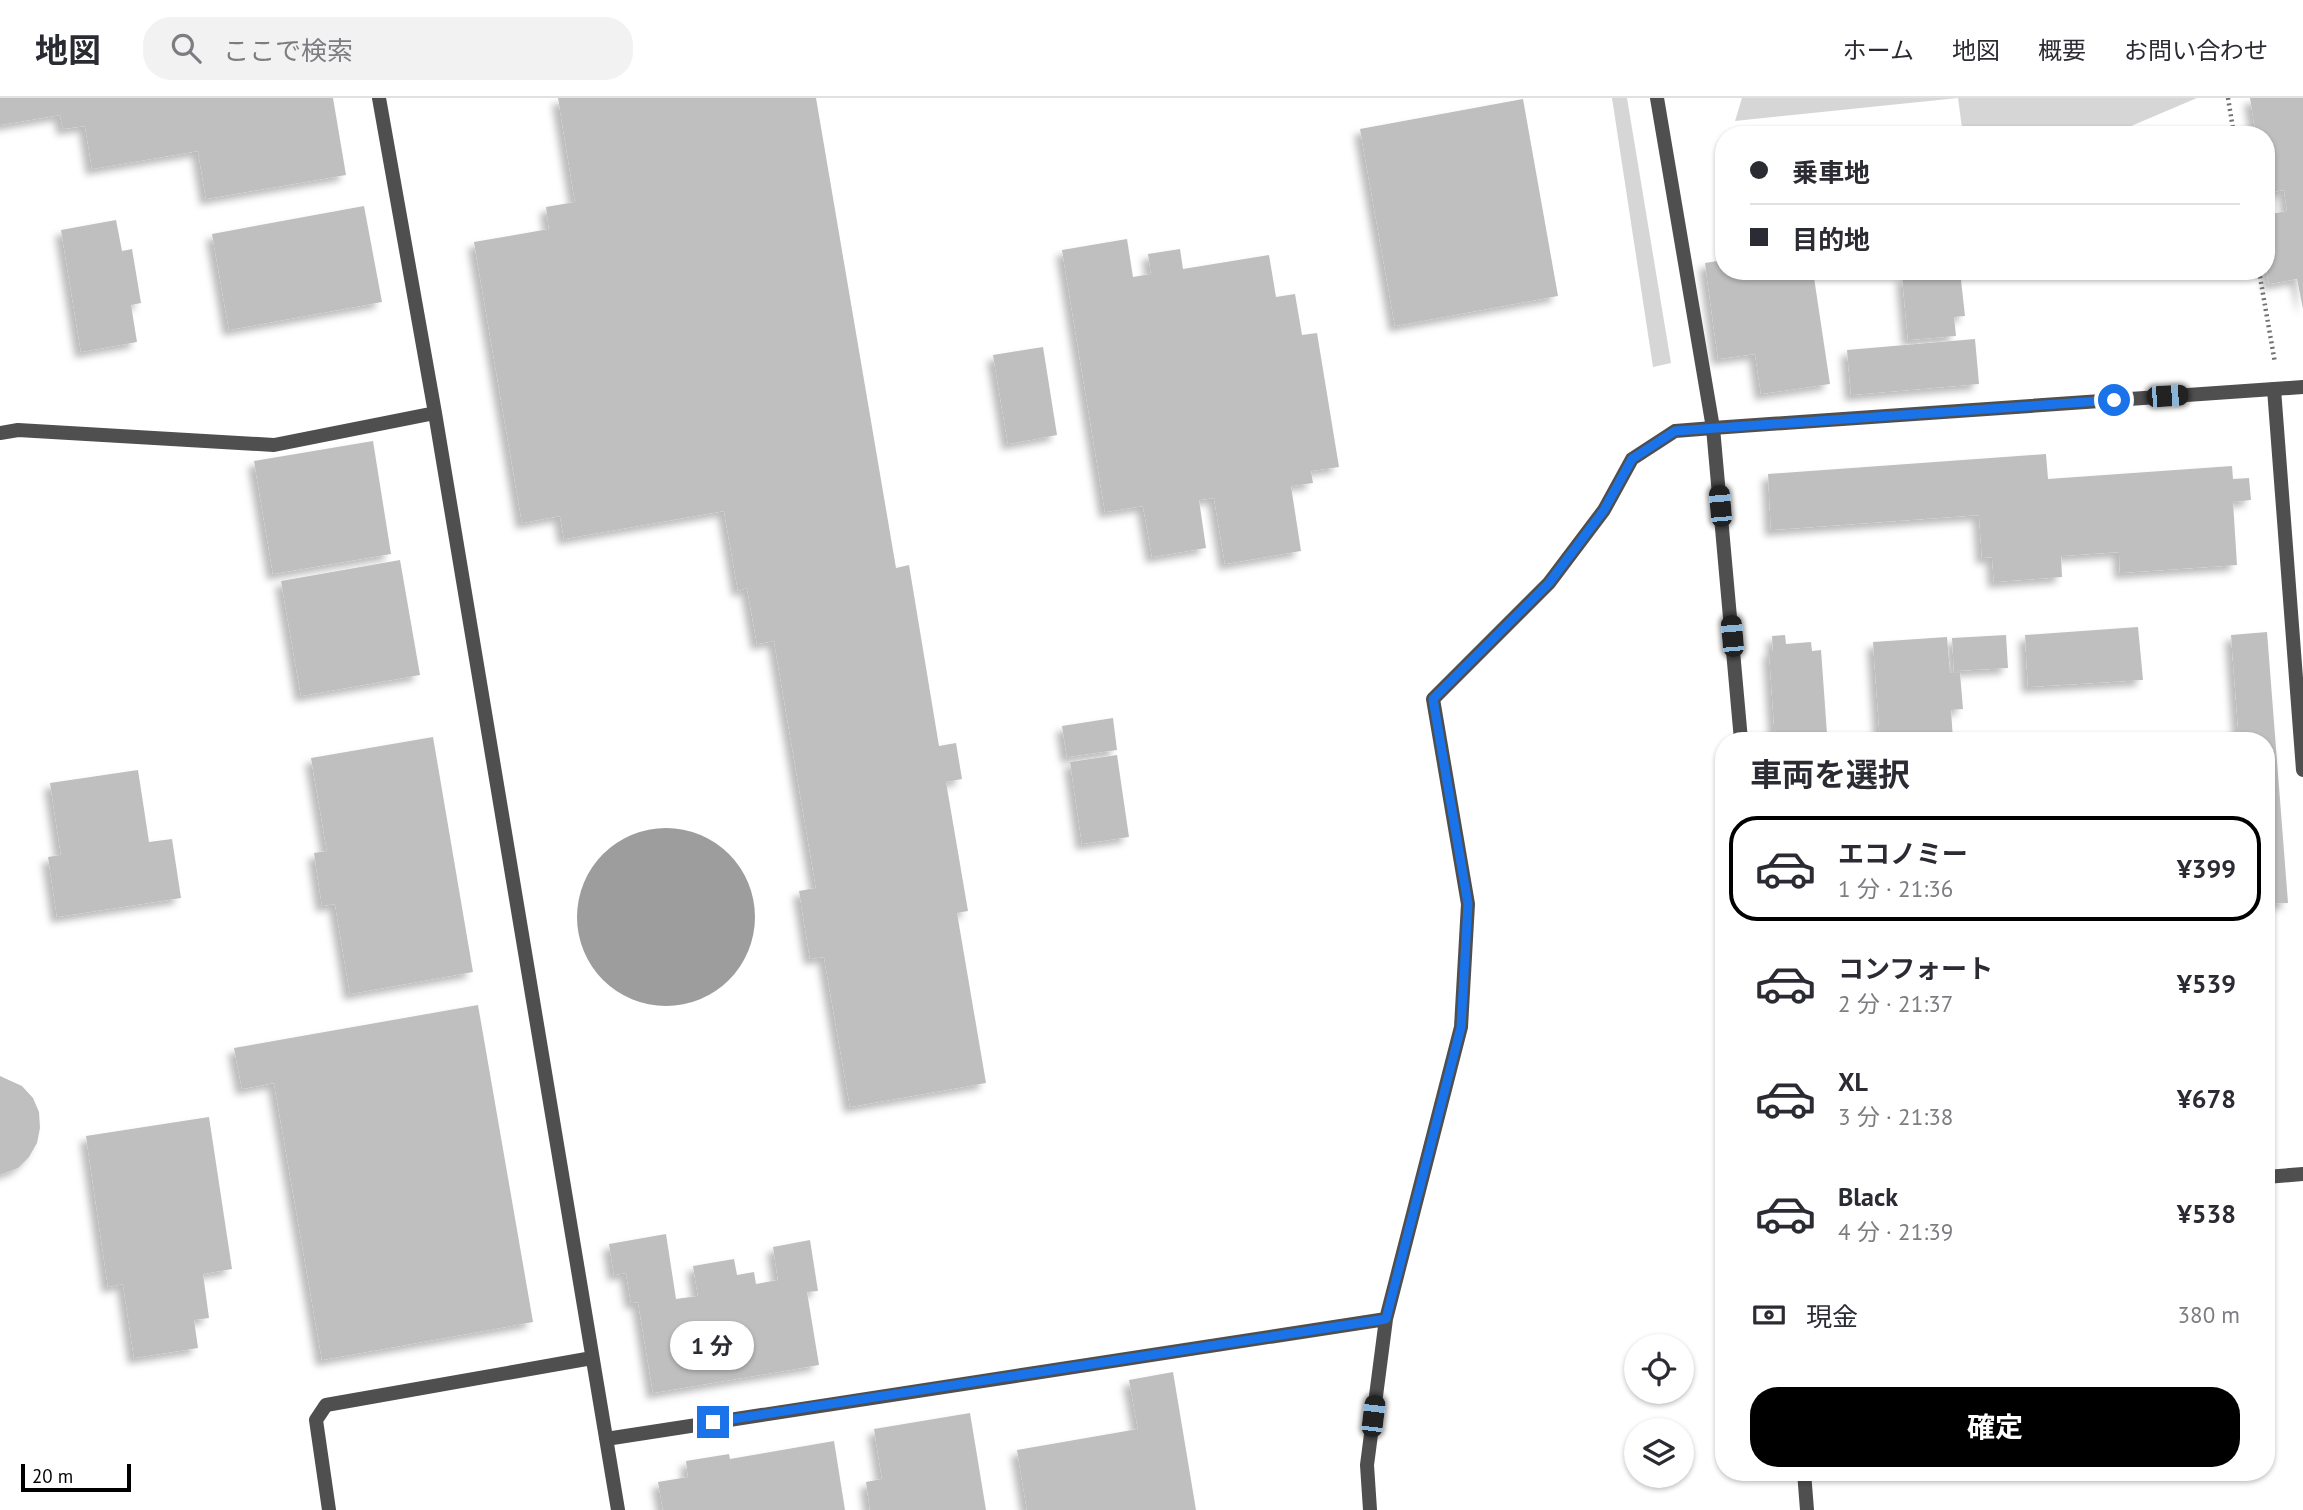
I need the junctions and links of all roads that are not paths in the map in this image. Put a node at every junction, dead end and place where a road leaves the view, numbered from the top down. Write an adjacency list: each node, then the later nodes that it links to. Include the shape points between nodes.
1 (379, 98): 5 (street)
2 (1657, 98): 6 (street)
3 (2303, 387): 4 (street)
4 (2274, 389): 6 (street); 9 (street)
5 (435, 413): 7 (street, via 274,445 18,430); 13 (street)
6 (1713, 428): 8 (street); 12 (street, via 1675,431 1632,459 1604,510 1549,583 1433,699 1468,904 1461,1027)
7 (0, 433)
8 (1740, 732)
9 (2303, 770)
10 (2303, 1174): 11 (street)
11 (2275, 1176)
12 (1386, 1319): 14 (street); 18 (street, via 1367,1465)
13 (592, 1358): 14 (street); 16 (street, via 326,1405 316,1420)
14 (606, 1439): 17 (street)
15 (1805, 1481): 19 (street)
16 (329, 1510)
17 (618, 1510)
18 (1370, 1510)
19 (1807, 1510)

